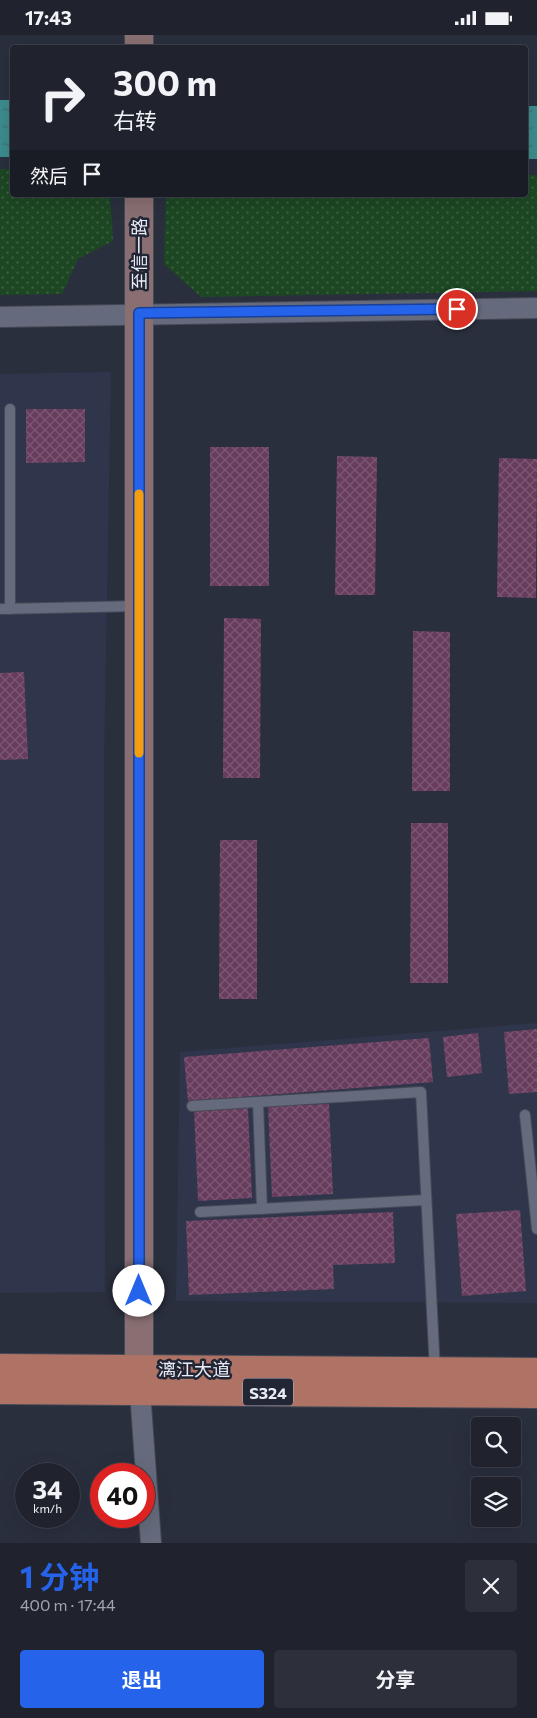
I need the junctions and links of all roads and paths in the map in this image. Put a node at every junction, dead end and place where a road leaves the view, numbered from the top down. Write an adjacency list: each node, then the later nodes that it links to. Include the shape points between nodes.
1 (139, 197): 3 (street, 至信一路)
2 (537, 308): 3 (street)
3 (139, 313): 4 (street); 6 (street, 至信一路)
4 (0, 317)
5 (10, 409): 7 (lane)
6 (139, 606): 7 (lane); 18 (street, 至信一路)
7 (5, 609)
8 (258, 1102): 9 (lane); 11 (lane, via 420,1092); 12 (lane)
9 (192, 1106)
10 (526, 1115): 14 (lane)
11 (426, 1200): 12 (lane); 16 (lane)
12 (262, 1209): 13 (lane)
13 (200, 1212)
14 (537, 1229)
15 (0, 1368): 18 (main road, 漓江大道 / S324)
16 (435, 1371): 17 (main road, 漓江大道 / S324); 18 (main road, 漓江大道 / S324)
17 (537, 1371)
18 (139, 1380): 19 (main road, S324); 20 (main road, S324); 21 (street, 至信一路)
19 (0, 1390)
20 (537, 1394)
21 (151, 1543)

